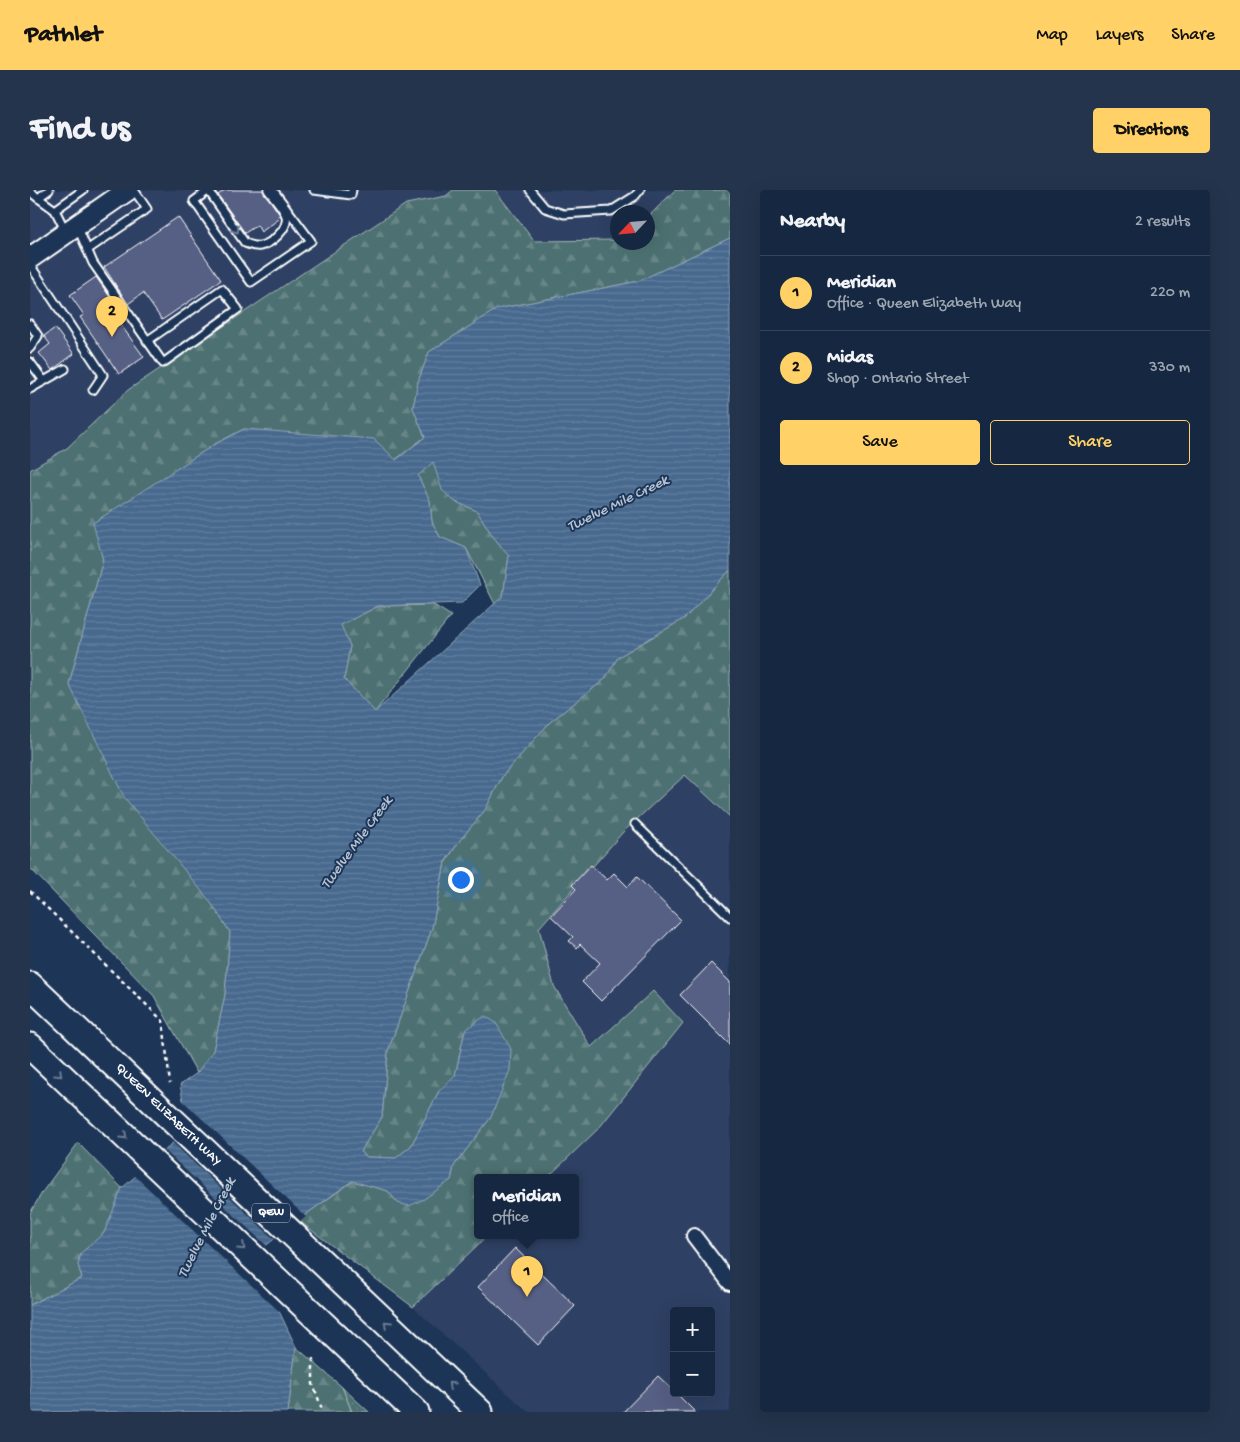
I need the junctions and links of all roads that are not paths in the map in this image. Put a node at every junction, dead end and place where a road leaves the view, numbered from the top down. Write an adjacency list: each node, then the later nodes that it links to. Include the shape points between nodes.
1 (49, 190): 13 (lane)
2 (83, 190): 14 (lane)
3 (134, 190): 16 (lane, via 147,209)
4 (208, 190): 5 (lane, one-way to 5, via 245,242 252,246 262,246 283,232 286,224 286,215); 6 (lane, via 194,201 251,282 311,241)
5 (268, 190)
6 (273, 190)
7 (314, 190): 8 (lane, via 350,195)
8 (352, 190)
9 (530, 190): 10 (lane, via 545,208 564,214 611,211)
10 (640, 190)
11 (30, 192): 13 (lane)
12 (117, 195): 15 (main road)
13 (38, 198): 14 (lane)
14 (55, 210): 15 (lane)
15 (72, 229): 16 (lane); 17 (main road)
16 (87, 250): 19 (lane)
17 (31, 256): 25 (lane, via 103,375)
18 (30, 324): 20 (lane, via 38,336)
19 (147, 341): 19 (lane, via 163,363 238,309 222,289)
20 (30, 348)
21 (30, 362): 23 (lane)
22 (64, 369): 23 (lane)
23 (44, 381): 24 (lane)
24 (30, 389)
25 (93, 390)
26 (635, 824): 27 (lane)
27 (730, 917)
28 (30, 969): 31 (highway)
29 (30, 985): 31 (highway, QUEEN ELIZABETH WAY / QEW)
30 (30, 1046): 34 (highway, one-way to 34)
31 (120, 1069): 35 (highway, QUEEN ELIZABETH WAY / QEW, one-way to 31)
32 (694, 1236): 33 (street)
33 (730, 1283)
34 (416, 1412)
35 (480, 1412)

